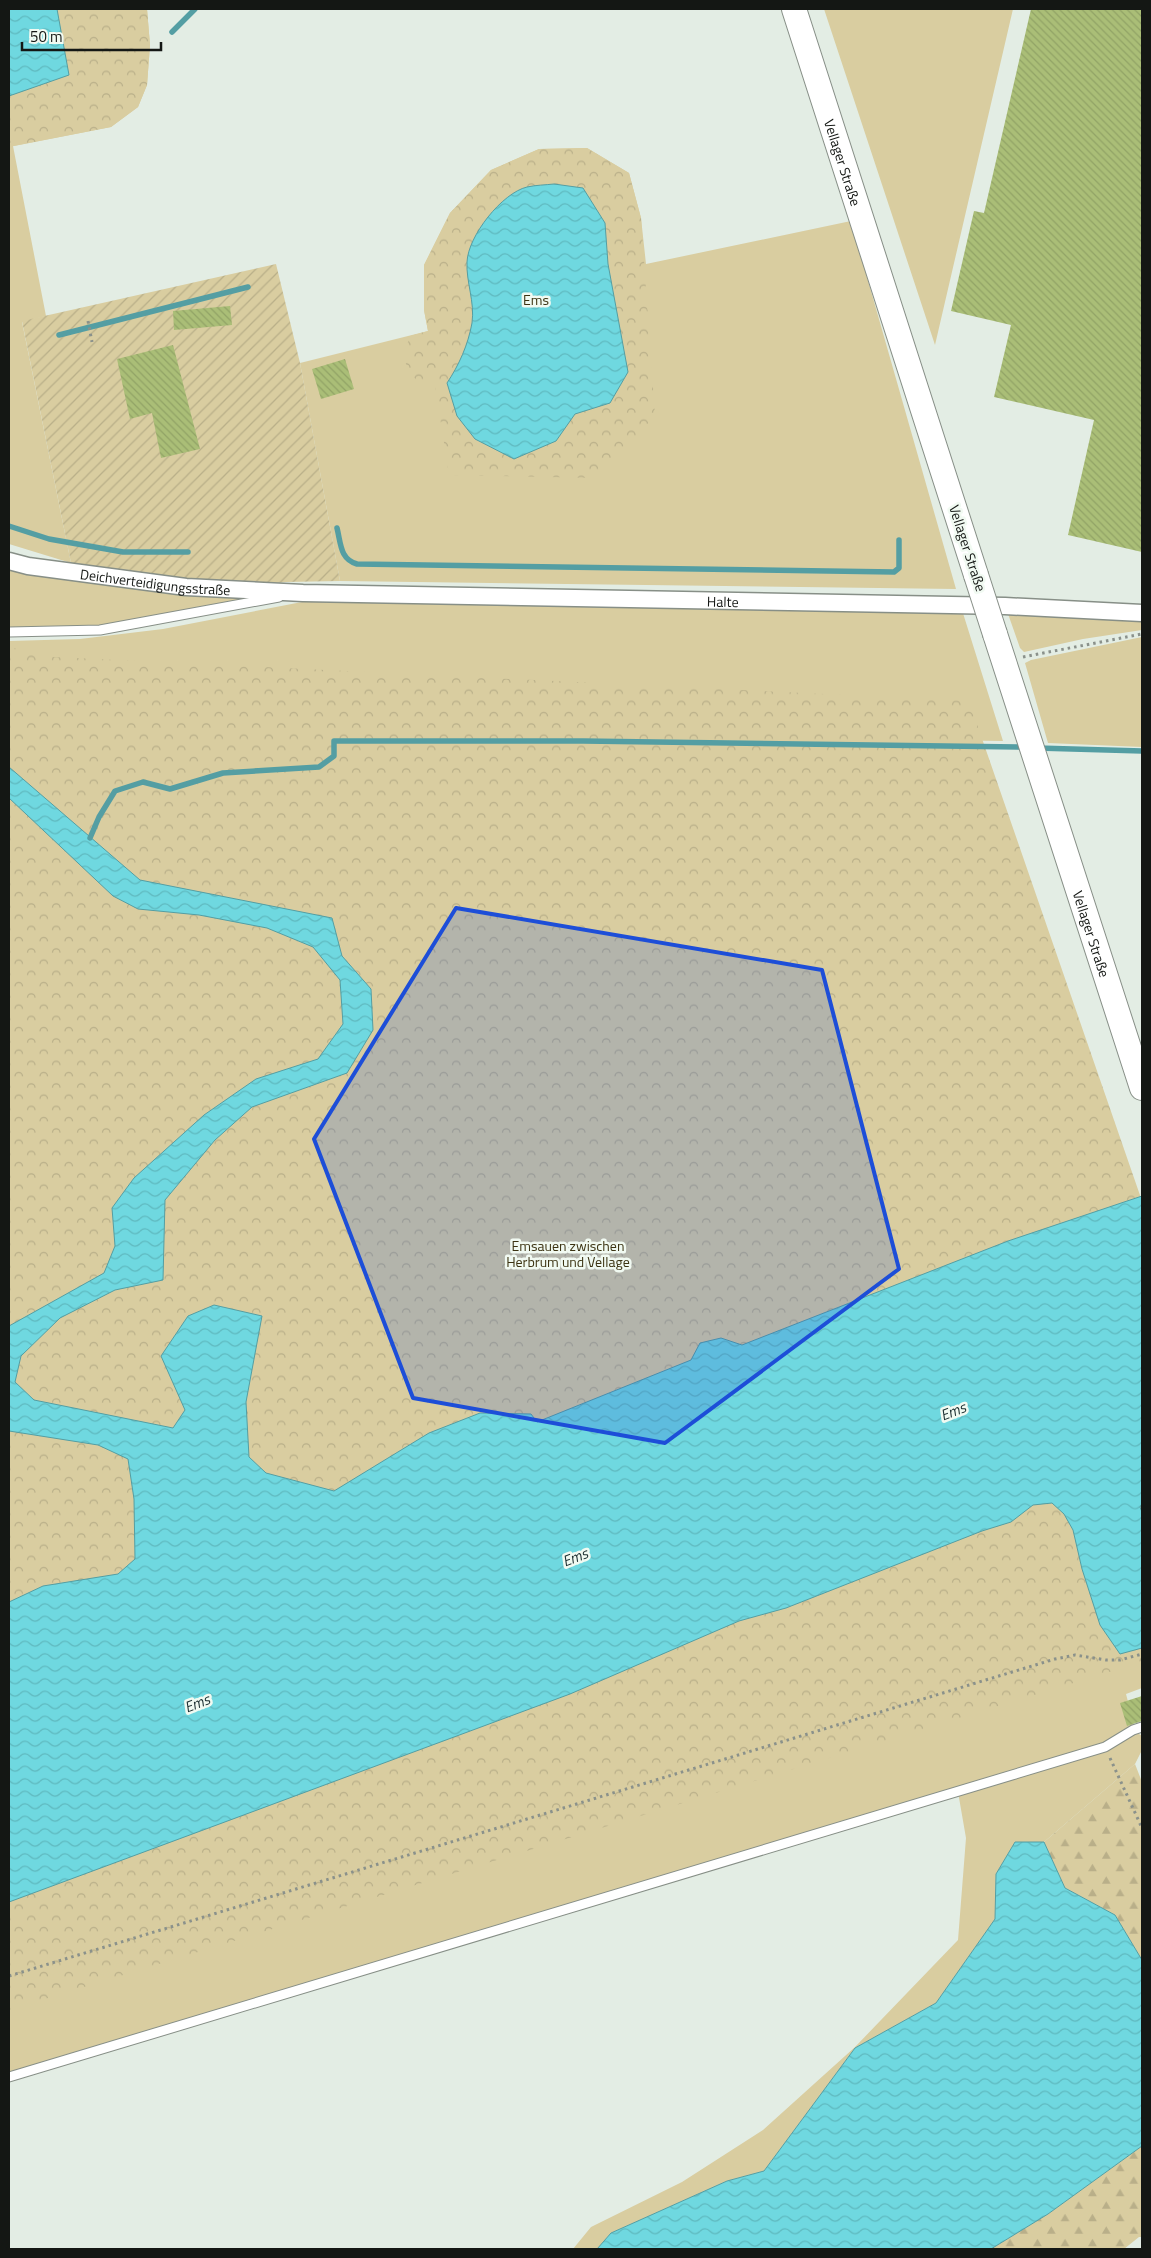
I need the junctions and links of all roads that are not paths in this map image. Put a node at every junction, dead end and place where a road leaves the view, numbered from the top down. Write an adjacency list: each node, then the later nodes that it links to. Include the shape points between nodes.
1 (794, 9): 6 (main road, Vellager Straße, bridge)
2 (9, 560): 3 (street, Deichverteidigungsstraße, via 28,566 186,587)
3 (303, 593): 4 (street, Halte, via 1005,606); 5 (lane, via 100,630)
4 (1142, 613)
5 (9, 632)
6 (1142, 1088)
7 (1142, 1727): 8 (lane, via 1105,1747)
8 (9, 2077)

